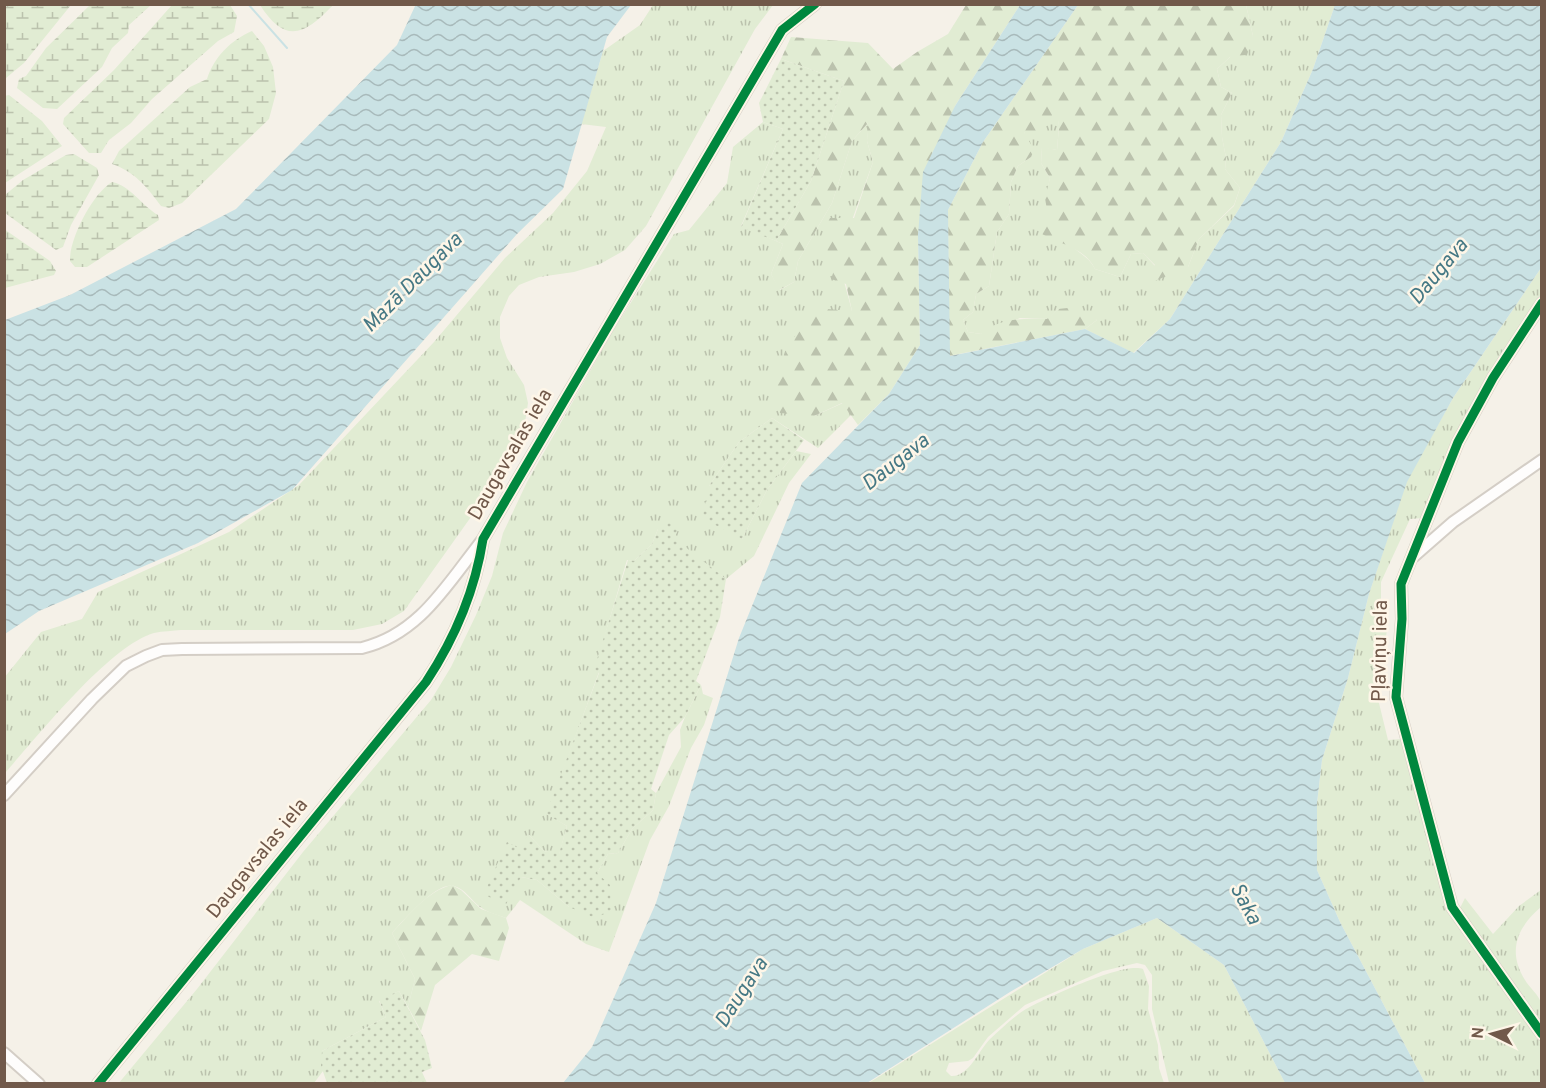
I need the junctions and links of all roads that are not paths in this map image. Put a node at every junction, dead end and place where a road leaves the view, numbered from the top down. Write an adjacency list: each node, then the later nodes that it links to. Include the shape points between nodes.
1 (815, 4): 4 (street, Daugavsalas iela, via 782,30)
2 (1542, 303): 5 (street, Pļaviņu iela, via 1493,378 1458,442)
3 (1542, 460): 5 (street, via 1453,522)
4 (483, 539): 6 (street, Daugavsalas iela, via 411,626 380,644 362,648 162,650 126,666); 10 (street, Daugavsalas iela, via 469,597 453,636 426,682)
5 (1413, 557): 7 (street, Pļaviņu iela, via 1401,584 1396,697 1405,738 1452,907)
6 (4, 795)
7 (1542, 1034)
8 (4, 1053): 9 (street)
9 (39, 1083)
10 (98, 1083)

